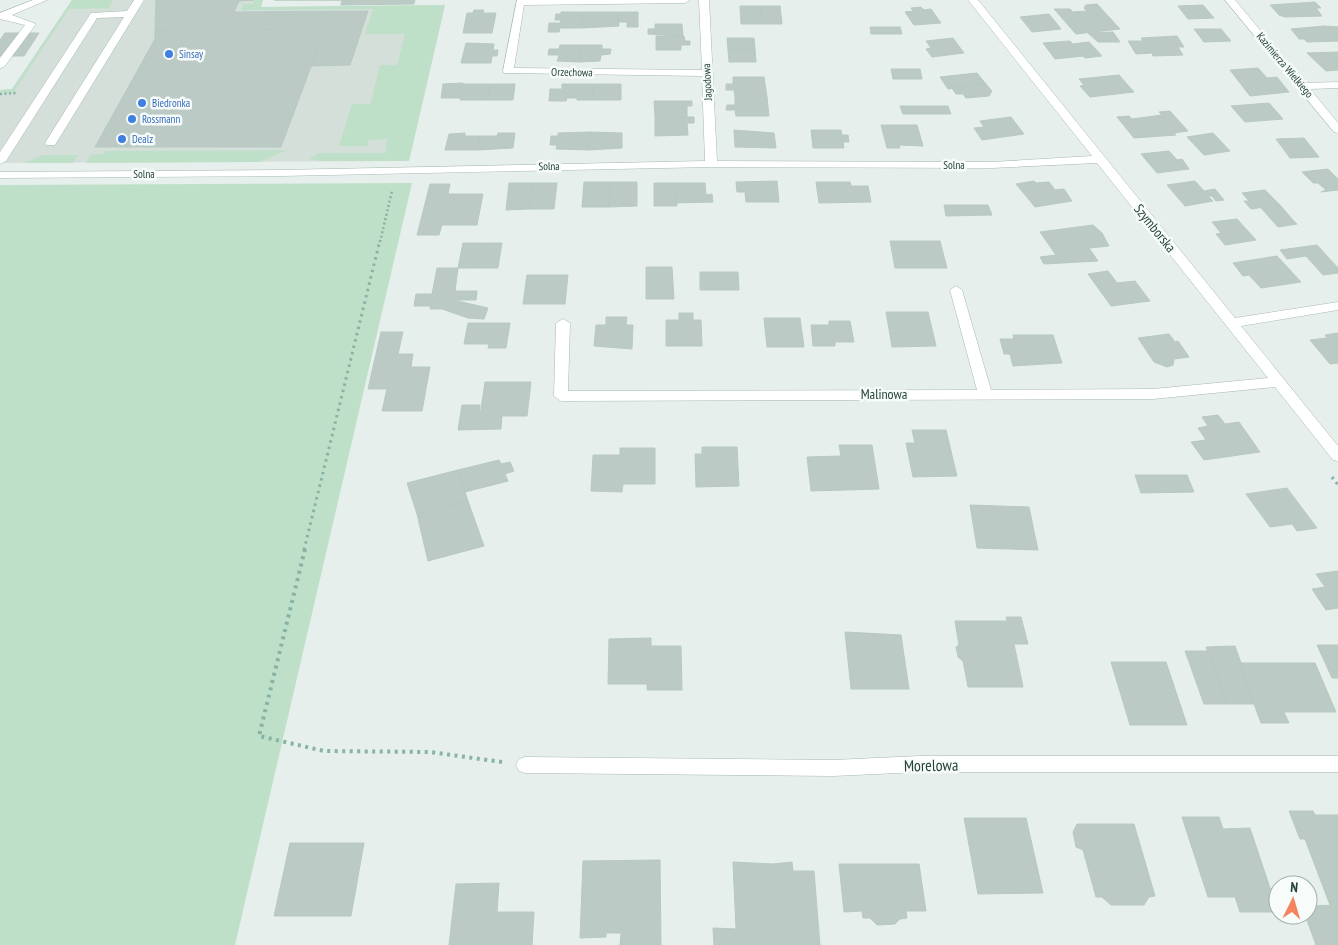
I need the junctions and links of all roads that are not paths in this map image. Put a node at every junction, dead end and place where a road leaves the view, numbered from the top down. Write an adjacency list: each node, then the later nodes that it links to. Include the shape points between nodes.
1 (23, 0): 8 (street)
2 (139, 0): 9 (street)
3 (685, 0): 7 (street)
4 (704, 0): 12 (street, Jagodowa)
5 (973, 0): 17 (street, Szymborska)
6 (1230, 0): 14 (street, Kazimierza Wielkiego)
7 (661, 1): 12 (street, Orzechowa, via 520,2 508,71)
8 (38, 2): 10 (street)
9 (130, 14): 16 (street); 18 (street, via 94,15)
10 (1, 15): 11 (street, via 31,24)
11 (0, 65)
12 (706, 73): 19 (street, Jagodowa)
13 (1338, 84): 14 (street)
14 (1303, 86): 15 (street, Kazimierza Wielkiego)
15 (1338, 130)
16 (51, 144)
17 (1098, 159): 19 (street, Solna, via 992,165); 23 (street, Szymborska)
18 (0, 161)
19 (711, 164): 20 (street, Solna, via 281,173)
20 (0, 174)
21 (956, 290): 26 (street)
22 (1338, 306): 23 (street)
23 (1232, 323): 25 (street, Szymborska)
24 (563, 324): 26 (street, Malinowa, via 561,396)
25 (1279, 382): 26 (street, Malinowa, via 1153,394); 27 (street, Szymborska)
26 (985, 393)
27 (1338, 456)
28 (1338, 764): 29 (street, Morelowa, via 930,764 833,768)
29 (525, 765)

